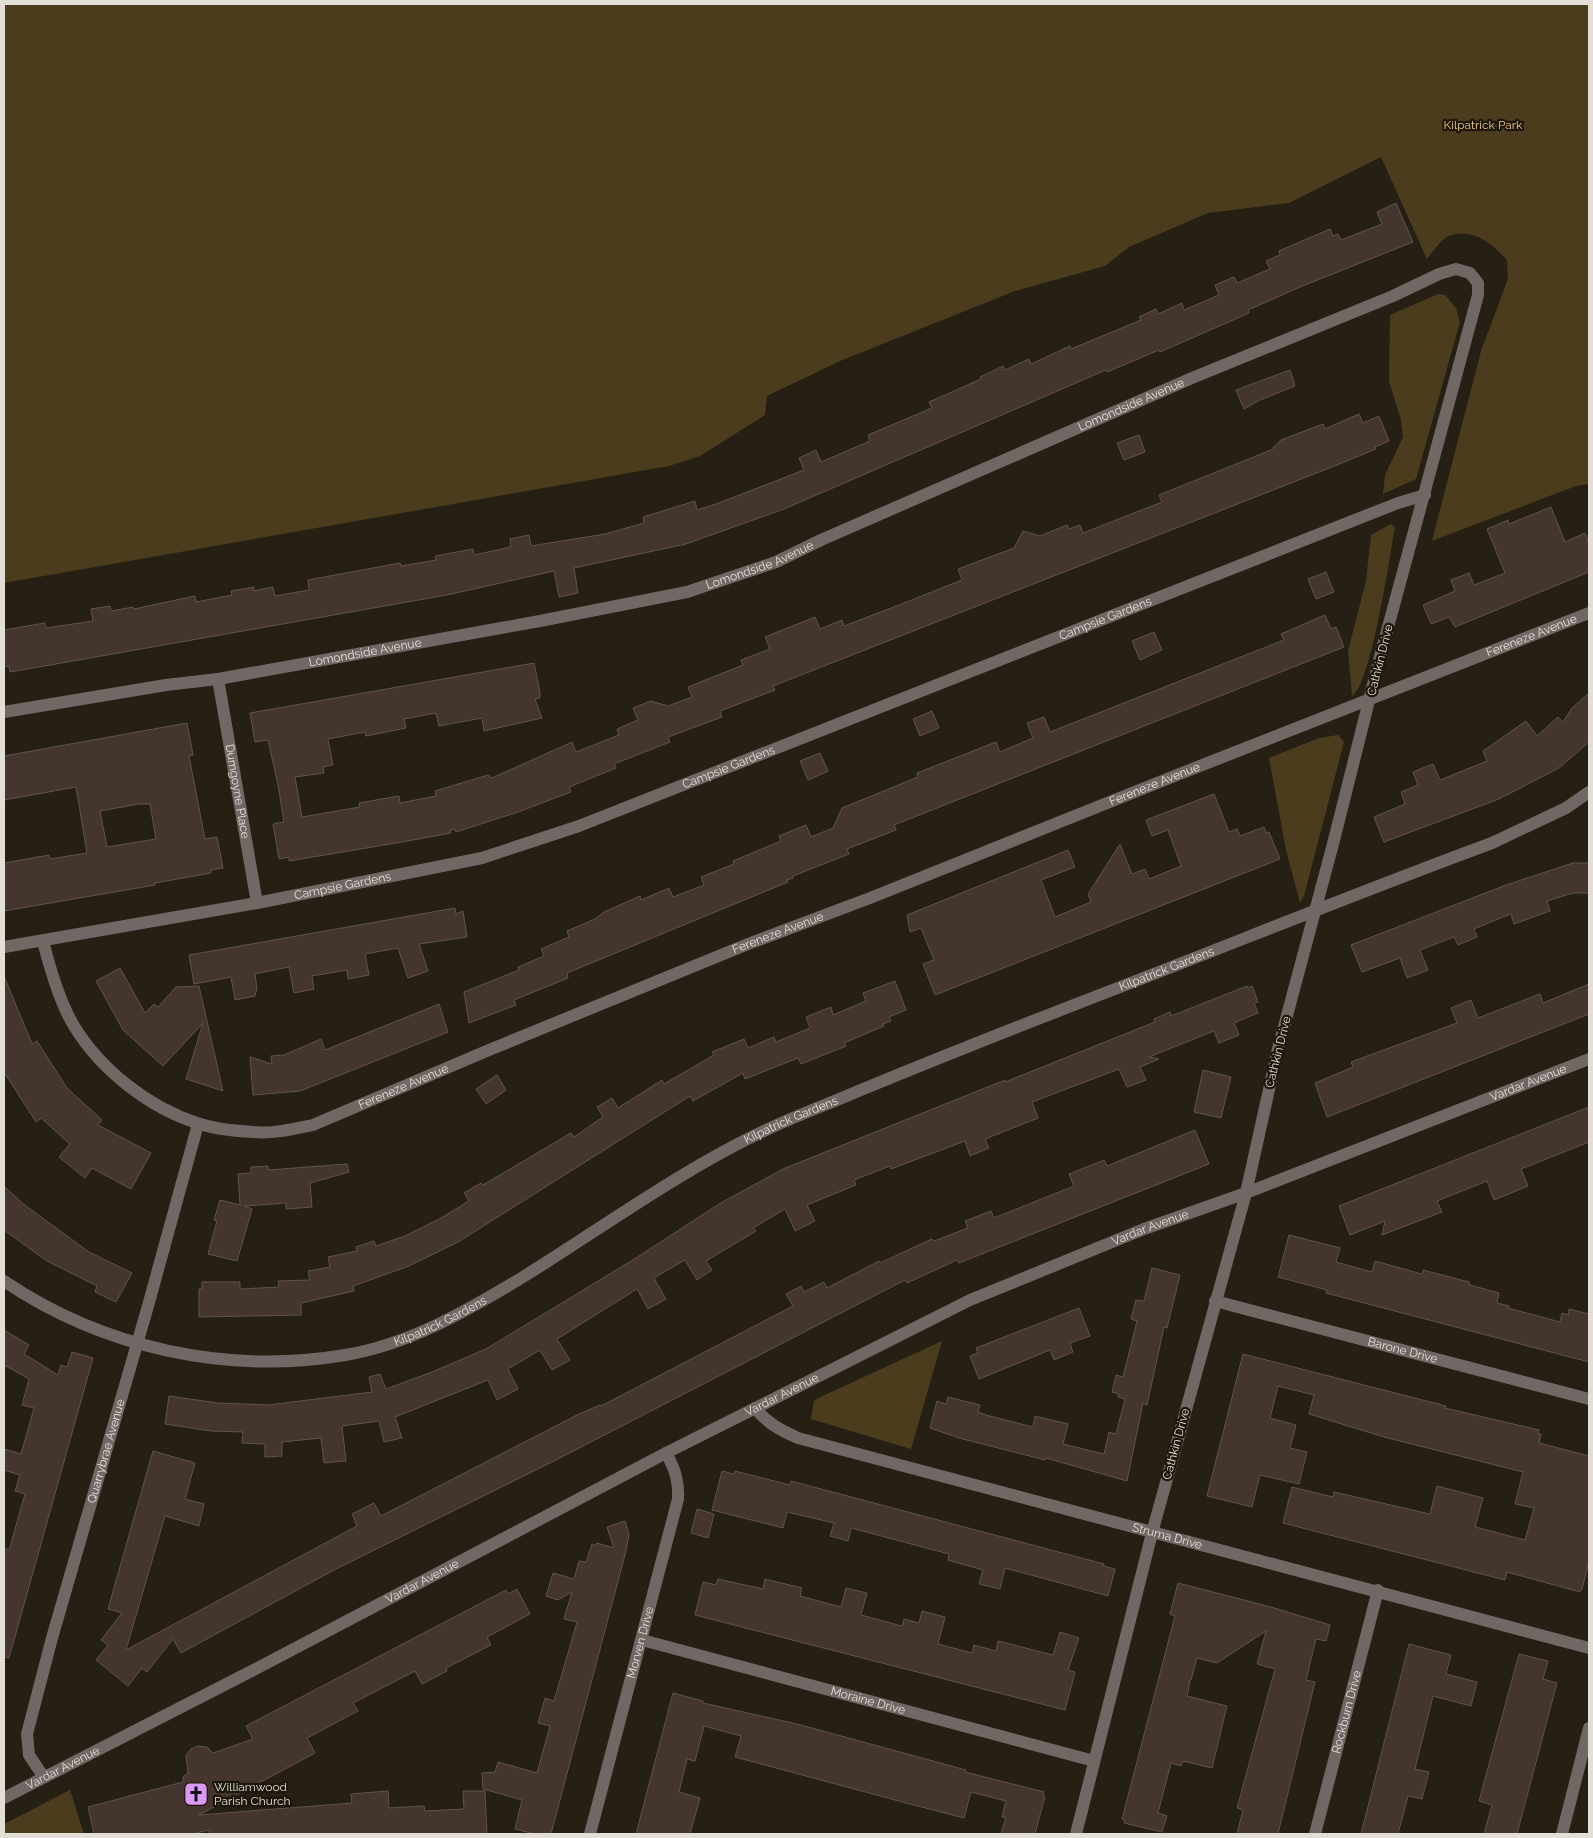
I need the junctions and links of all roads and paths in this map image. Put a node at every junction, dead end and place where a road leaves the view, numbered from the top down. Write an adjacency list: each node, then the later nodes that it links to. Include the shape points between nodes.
1 (1470, 274): 2 (street, Cathkin Drive, via 1478,283 1478,296); 4 (street, Lomondside Avenue, via 1456,269 1439,274 731,579 687,592 540,622)
2 (1425, 495): 5 (street, Cathkin Drive); 8 (street, Campsie Gardens, via 579,826 482,858)
3 (1589, 613): 5 (street, Fereneze Avenue)
4 (218, 679): 6 (street, Lomondside Avenue); 8 (street, Dumgoyne Place)
5 (1370, 701): 9 (street, Cathkin Drive); 13 (street, Fereneze Avenue, via 748,944 313,1125 254,1133)
6 (4, 712)
7 (1589, 792): 9 (street, Kilpatrick Gardens, via 1566,808 1492,844)
8 (257, 903): 10 (street, Campsie Gardens)
9 (1315, 911): 14 (street, Cathkin Drive, via 1278,1049); 17 (street, Kilpatrick Gardens, via 917,1066 764,1131 669,1185 498,1293 420,1332 349,1355 282,1360 204,1358)
10 (43, 941): 11 (street, Campsie Gardens); 13 (street, Fereneze Avenue, via 60,994 74,1025 90,1049 137,1092)
11 (4, 947)
12 (1589, 1059): 14 (street, Vardar Avenue)
13 (198, 1124): 17 (street, Quarrybrae Avenue)
14 (1246, 1193): 16 (street, Cathkin Drive); 19 (street, Vardar Avenue, via 1144,1229 970,1300)
15 (4, 1281): 17 (street, Kilpatrick Gardens, via 57,1313)
16 (1214, 1301): 18 (street, Barone Drive); 21 (street, Cathkin Drive)
17 (137, 1343): 27 (street, Quarrybrae Avenue, via 27,1734 29,1756)
18 (1589, 1399)
19 (755, 1408): 20 (street, Vardar Avenue); 21 (street, Struma Drive, via 778,1429 798,1438)
20 (666, 1453): 23 (street, Morven Drive, via 676,1472 678,1499); 27 (street, Vardar Avenue, via 267,1663)
21 (1152, 1533): 22 (street, Struma Drive); 26 (street, Cathkin Drive)
22 (1378, 1590): 24 (street, Struma Drive); 31 (street, Rockburn Drive)
23 (642, 1640): 26 (street, Moraine Drive); 29 (street, Morven Drive)
24 (1589, 1648)
25 (1589, 1728): 32 (street)
26 (1094, 1761): 30 (street, Cathkin Drive)
27 (43, 1776): 28 (street, Vardar Avenue)
28 (4, 1798)
29 (590, 1834)
30 (1076, 1834)
31 (1315, 1834)
32 (1562, 1834)

